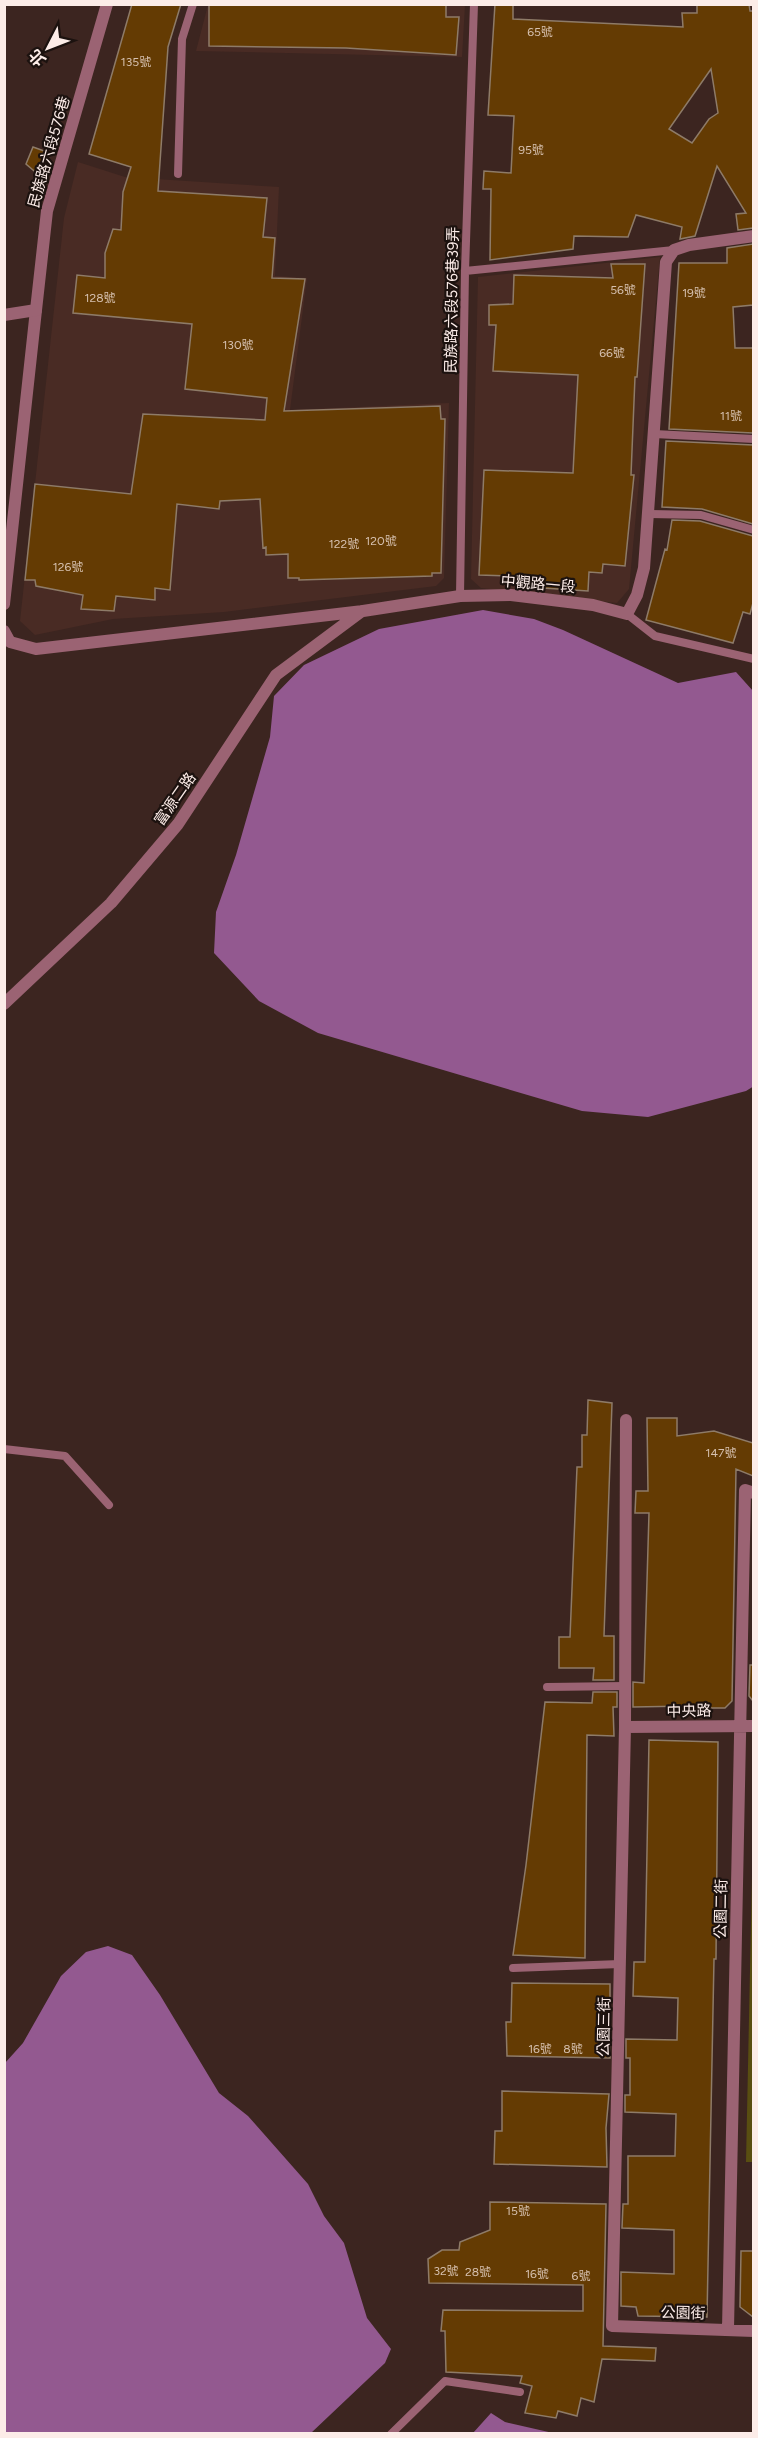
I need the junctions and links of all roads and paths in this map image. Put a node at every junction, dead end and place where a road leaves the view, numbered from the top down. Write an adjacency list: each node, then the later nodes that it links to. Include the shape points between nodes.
1 (107, 4): 8 (street, 民族路六段576巷, via 47,211)
2 (193, 4): 4 (lane, via 182,39)
3 (474, 4): 7 (lane, 民族路六段576巷39弄)
4 (178, 174)
5 (753, 236): 6 (street)
6 (674, 250): 7 (lane); 10 (street, via 666,262)
7 (465, 271): 14 (lane, 民族路六段576巷39弄)
8 (36, 310): 9 (street); 15 (street)
9 (4, 315)
10 (654, 434): 11 (lane); 12 (street)
11 (753, 439)
12 (650, 514): 13 (lane, via 701,515); 17 (street, via 638,595)
13 (753, 530)
14 (460, 596): 16 (street, 中觀路一段); 17 (street, 中觀路一段, via 511,595 593,605)
15 (4, 603)
16 (363, 610): 18 (street, 中觀路一段, via 36,649 10,642); 20 (street, 富源二路, via 276,675 178,824 111,903)
17 (627, 614): 19 (lane, via 654,636)
18 (4, 631)
19 (753, 658)
20 (4, 1004)
21 (626, 1420): 25 (street, 公園三街)
22 (4, 1449): 24 (lane, via 65,1456)
23 (749, 1491): 27 (street, 公園二街)
24 (109, 1505)
25 (625, 1686): 26 (lane); 29 (street, 公園三街)
26 (548, 1687)
27 (740, 1726): 28 (street, 中央路); 29 (street, 中央路); 33 (street, 公園二街)
28 (753, 1726)
29 (625, 1727): 30 (street, 公園三街)
30 (620, 1964): 31 (lane); 32 (street, 公園三街)
31 (513, 1968)
32 (612, 2326): 33 (street, 公園街)
33 (728, 2329): 34 (street, 公園街)
34 (753, 2331)
35 (520, 2392): 36 (lane, via 445,2381)
36 (391, 2433)

